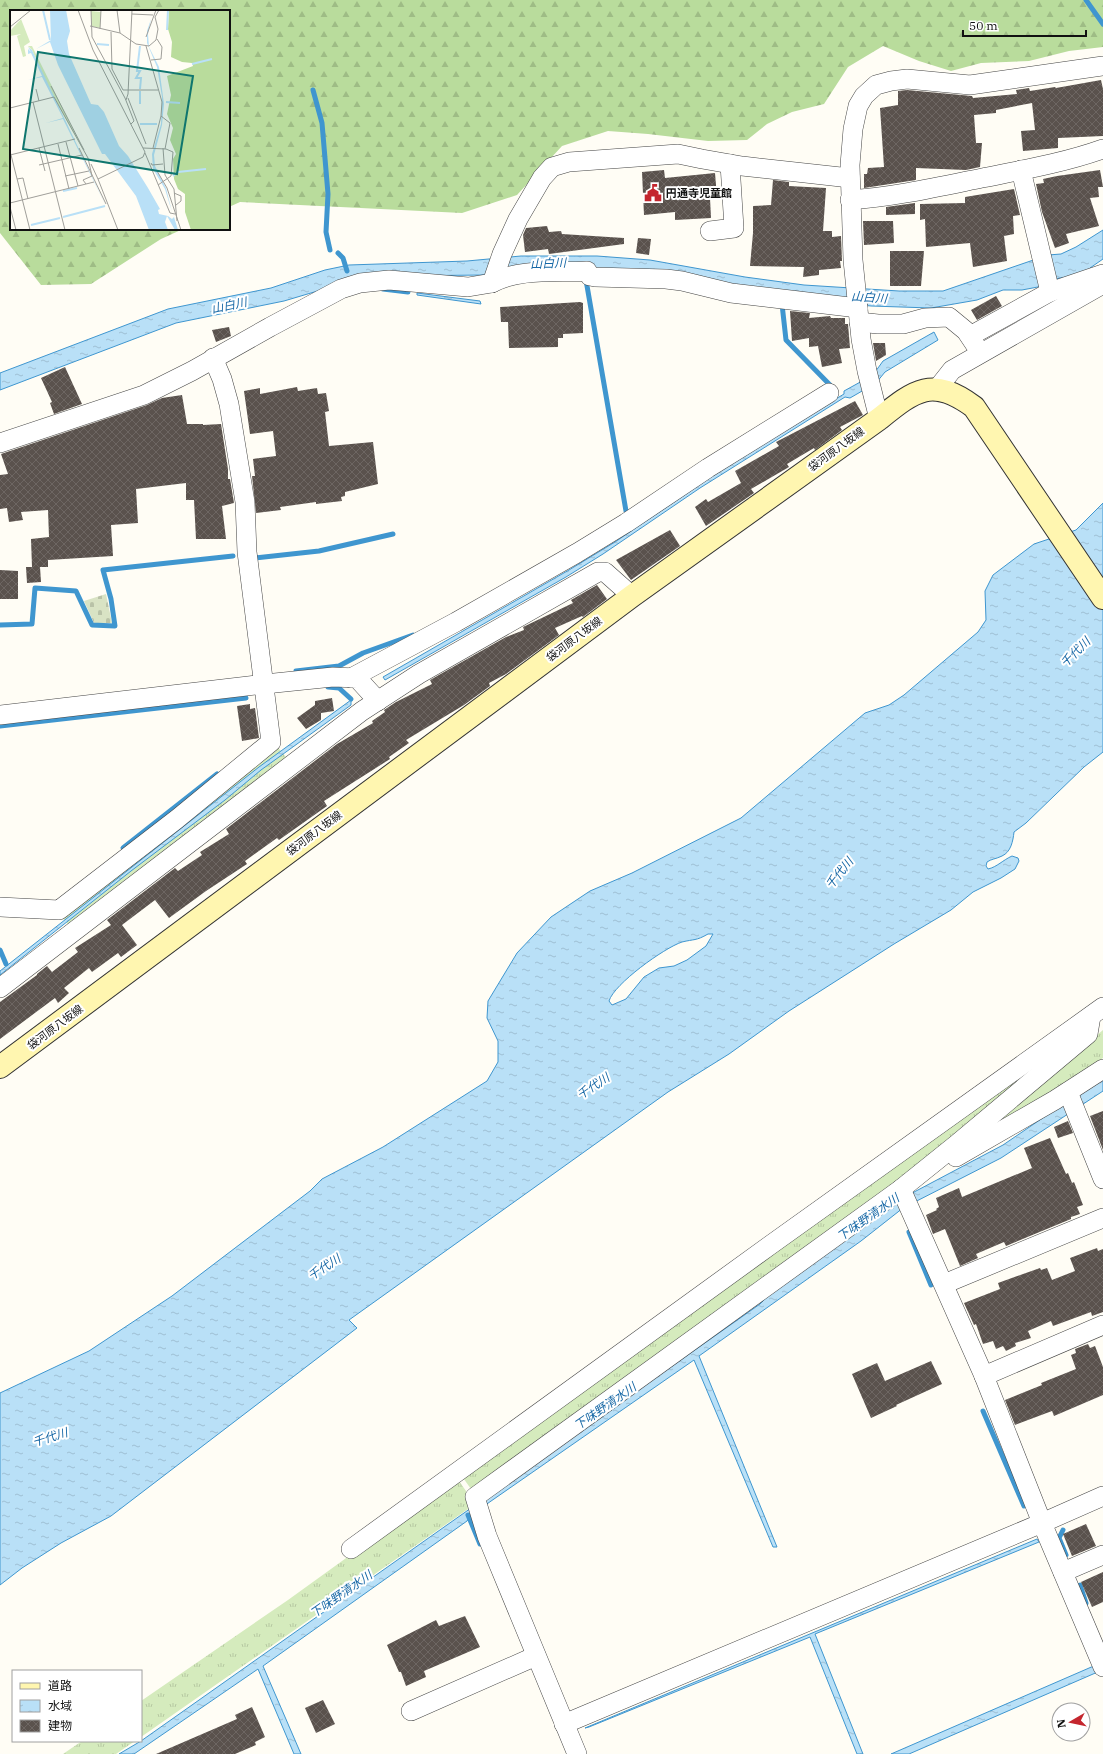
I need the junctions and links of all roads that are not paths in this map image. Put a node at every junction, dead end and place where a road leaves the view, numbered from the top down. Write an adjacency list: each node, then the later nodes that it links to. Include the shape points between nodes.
1 (1103, 66): 5 (street, via 970,85 907,79 876,85 858,106 853,129)
2 (1103, 151): 4 (street)
3 (730, 164): 5 (street); 7 (street, via 734,228); 9 (street, via 678,154 569,162 552,167 542,178 518,219)
4 (1021, 170): 6 (street, via 877,198); 11 (street)
5 (850, 178): 6 (street)
6 (850, 200): 12 (street)
7 (710, 231)
8 (1103, 274): 11 (street)
9 (493, 280): 12 (street, via 515,274 587,271 590,276 595,277 682,281 731,293); 15 (street, via 468,288 389,280 360,283 341,289)
10 (1103, 284): 14 (street)
11 (1050, 288): 13 (street)
12 (858, 312): 13 (street, via 878,324 902,324 925,318 949,317); 18 (street, via 867,371)
13 (970, 336): 14 (street)
14 (981, 353): 16 (street, via 952,370)
15 (213, 358): 19 (street, via 144,395); 23 (street, via 229,404 245,502 247,552)
16 (942, 391): 18 (main road, 袋河原八坂線, via 921,391 907,396); 21 (main road, via 962,398 974,407)
17 (829, 393): 22 (street, via 577,554)
18 (879, 419): 20 (main road, 袋河原八坂線)
19 (0, 443)
20 (632, 596): 24 (street, via 605,572 598,572 419,674); 29 (main road, 袋河原八坂線)
21 (1103, 598)
22 (351, 678): 23 (street); 24 (street, via 357,678 362,682)
23 (265, 684): 25 (street); 26 (street, via 271,742 266,748 59,910)
24 (378, 701): 27 (street)
25 (0, 715)
26 (0, 907)
27 (0, 988)
28 (1099, 1012): 33 (street, via 1088,1034); 40 (street, via 763,1250)
29 (0, 1068)
30 (1103, 1069): 31 (street)
31 (1068, 1092): 32 (street); 33 (street)
32 (1103, 1179)
33 (901, 1189): 35 (street); 43 (street, via 475,1497 487,1536)
34 (1103, 1218): 35 (street)
35 (944, 1284): 37 (street)
36 (1103, 1325): 37 (street)
37 (984, 1376): 39 (street)
38 (1103, 1496): 39 (street)
39 (1042, 1523): 42 (street); 46 (street)
40 (351, 1549)
41 (1103, 1555): 42 (street)
42 (1063, 1572): 44 (street)
43 (536, 1656): 45 (street); 46 (street)
44 (1103, 1667)
45 (411, 1711)
46 (564, 1724): 47 (street)
47 (577, 1754)

